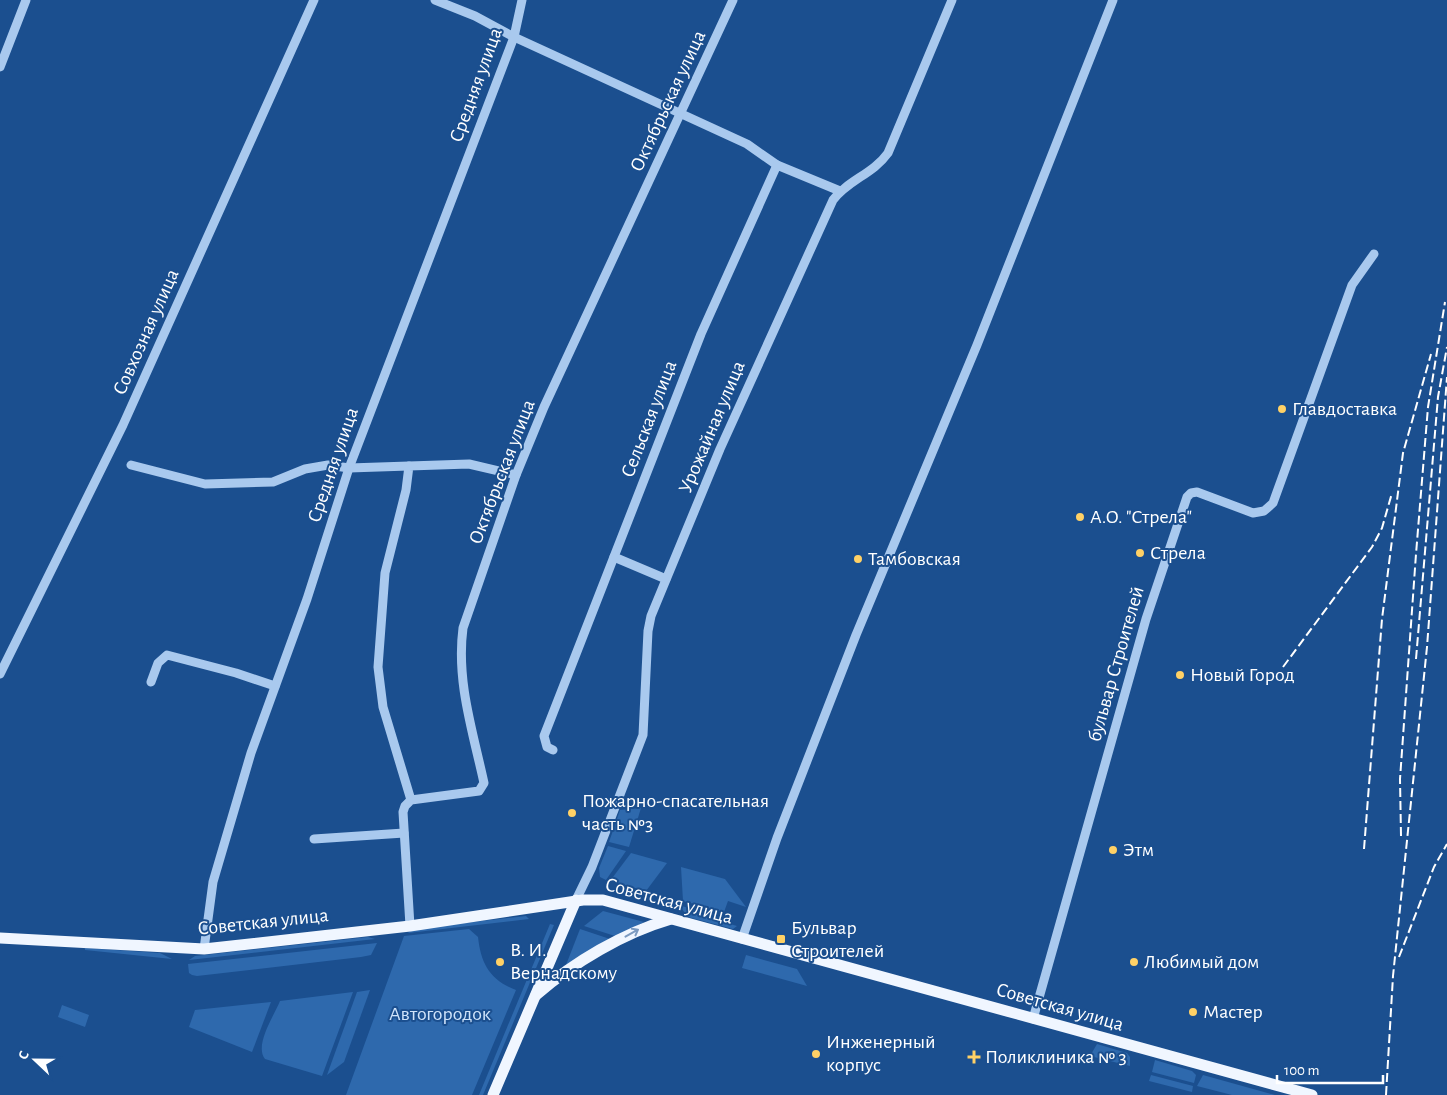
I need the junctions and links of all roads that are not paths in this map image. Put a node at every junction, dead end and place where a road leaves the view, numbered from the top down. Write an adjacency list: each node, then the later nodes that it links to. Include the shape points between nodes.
1 (26, 0): 9 (street)
2 (314, 0): 21 (street, Совхозная улица, via 123,425)
3 (435, 0): 8 (street)
4 (522, 0): 8 (street, Средняя улица)
5 (733, 0): 11 (street, Октябрьская улица)
6 (952, 0): 13 (street, Урожайная улица, via 888,153 875,168)
7 (1113, 0): 32 (street, via 977,345 856,635 777,838)
8 (514, 37): 11 (street); 17 (street, Средняя улица)
9 (4, 48): 10 (street)
10 (0, 67)
11 (681, 116): 12 (street, via 747,144); 18 (street, Октябрьская улица, via 592,303)
12 (778, 165): 13 (street); 19 (street, Сельская улица, via 701,334)
13 (840, 191): 20 (street, Урожайная улица, via 720,449)
14 (1374, 254): 35 (street, бульвар Строителей, via 1352,285 1273,503 1264,511 1253,513 1198,492 1187,497 1146,619)
15 (130, 465): 17 (street, via 205,484 273,482 305,469)
16 (409, 466): 17 (street); 18 (street, via 469,464); 25 (street, via 385,573 378,667 383,708)
17 (349, 468): 23 (street, Средняя улица)
18 (516, 475): 25 (street, Октябрьская улица, via 463,628 460,650 466,702 484,783 479,791)
19 (614, 557): 20 (street); 24 (street, Сельская улица, via 544,736 547,747)
20 (666, 579): 28 (street, Урожайная улица, via 648,631 643,736)
21 (0, 674)
22 (151, 682): 23 (street, via 158,663 167,654)
23 (275, 686): 33 (street, Средняя улица, via 251,753 213,882)
24 (553, 750)
25 (411, 800): 26 (street, via 403,812)
26 (404, 833): 27 (street); 30 (street)
27 (314, 839)
28 (576, 900): 29 (main road, Советская улица, via 603,900); 30 (main road, Советская улица); 34 (main road)
29 (671, 919): 32 (main road, Советская улица); 34 (main road, one-way to 29, via 560,975 591,956 640,929)
30 (410, 926): 33 (main road, Советская улица)
31 (0, 938): 33 (main road, Советская улица)
32 (742, 939): 35 (main road, Советская улица)
33 (204, 949)
34 (533, 998): 36 (main road)
35 (1033, 1019): 37 (main road, Советская улица)
36 (493, 1095)
37 (1312, 1095)

